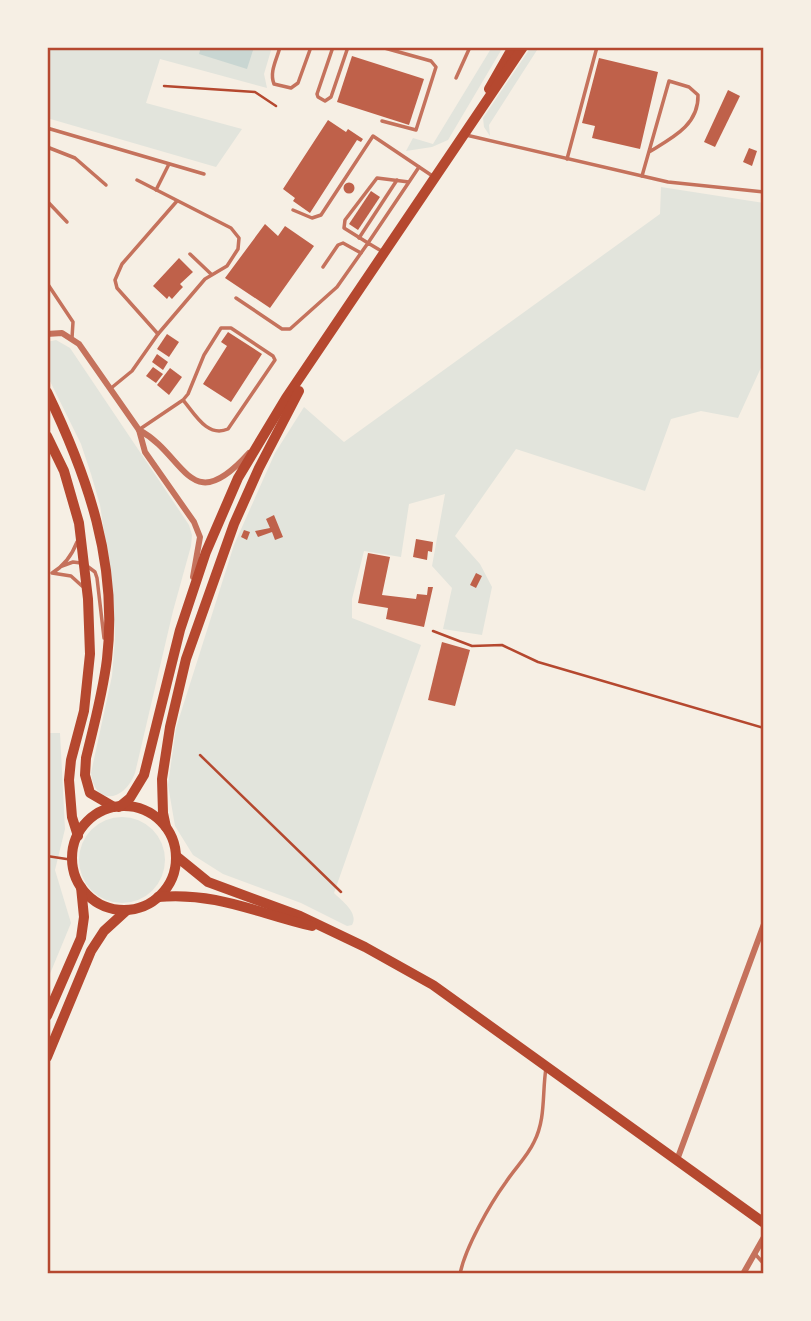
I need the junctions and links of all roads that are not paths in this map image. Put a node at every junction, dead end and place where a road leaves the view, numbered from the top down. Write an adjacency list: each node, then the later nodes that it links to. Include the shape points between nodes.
1 (280, 47): 2 (lane, via 272,81 290,88 298,83)
2 (311, 47)
3 (333, 47): 4 (lane, via 317,94 325,101 331,97)
4 (348, 47)
5 (381, 47): 10 (lane)
6 (470, 47): 11 (lane)
7 (513, 47): 14 (main road)
8 (523, 47): 14 (main road)
9 (597, 47): 17 (lane)
10 (396, 49): 12 (lane, via 436,67 416,130)
11 (456, 78)
12 (382, 121)
13 (47, 128): 18 (lane)
14 (464, 135): 17 (lane); 22 (main road)
15 (47, 147): 26 (lane, via 75,158)
16 (649, 152): 16 (lane, via 669,80 689,87 698,95 691,121); 21 (lane)
17 (567, 159): 21 (lane)
18 (169, 163): 20 (lane); 27 (lane)
19 (419, 167): 22 (lane); 25 (lane); 31 (lane, via 373,136 321,215 312,218)
20 (204, 174)
21 (642, 176): 28 (lane)
22 (436, 178): 37 (main road)
23 (137, 180): 27 (lane)
24 (397, 180): 25 (lane); 33 (lane); 33 (lane, via 377,178 357,207 344,228)
25 (409, 182): 34 (lane)
26 (106, 185)
27 (156, 190): 30 (lane)
28 (764, 192)
29 (47, 201): 32 (lane)
30 (177, 201): 39 (lane, via 230,228 239,238 238,250 227,266); 44 (lane, via 122,264 115,280)
31 (293, 210)
32 (67, 222)
33 (359, 238): 34 (lane)
34 (368, 243): 35 (lane); 37 (lane)
35 (361, 253): 38 (lane, via 343,243); 42 (lane, via 337,286 290,328 282,329)
36 (190, 254): 39 (lane)
37 (386, 254): 41 (main road)
38 (323, 267)
39 (212, 275): 44 (lane)
40 (47, 283): 45 (lane, via 73,323)
41 (362, 288): 51 (main road); 60 (main road, via 270,446 203,607 170,727 162,779)
42 (236, 298)
43 (47, 334): 45 (street)
44 (158, 334): 46 (lane, via 132,371)
45 (72, 338): 46 (street)
46 (110, 389): 49 (street)
47 (47, 392): 58 (main road, via 84,475 99,527 108,600)
48 (183, 400): 48 (lane, via 205,426 213,431 228,429 275,359 231,328 221,328); 49 (lane)
49 (139, 430): 51 (street, via 156,441 188,477 205,482 218,481); 57 (street, via 145,452 198,530)
50 (47, 436): 52 (main road, via 64,471)
51 (259, 441): 57 (main road, via 221,516)
52 (79, 523): 53 (main road); 54 (lane, via 75,547)
53 (85, 565): 54 (lane, via 73,562); 56 (main road); 58 (lane, via 97,578)
54 (62, 566): 55 (lane)
55 (49, 574): 56 (lane, via 77,580)
56 (88, 599): 61 (main road, via 90,654 69,780)
57 (188, 603): 59 (main road, via 144,775 130,798)
58 (107, 658): 59 (main road, via 85,775 90,793)
59 (117, 807): 60 (main road, via 145,811); 61 (main road, via 99,813)
60 (166, 827): 62 (main road)
61 (78, 836): 63 (main road, via 73,860)
62 (176, 856): 64 (main road, via 168,886); 67 (main road, via 208,882)
63 (81, 886): 65 (main road, via 101,904); 68 (main road, via 81,938)
64 (158, 897): 65 (main road); 67 (main road, via 207,897)
65 (127, 910): 69 (main road, via 103,931 91,951)
66 (764, 924): 71 (street)
67 (331, 931): 70 (main road, via 433,985)
68 (49, 1012)
69 (49, 1053)
70 (546, 1066): 71 (main road); 76 (lane, via 543,1118 534,1144 488,1210 463,1258)
71 (677, 1160): 72 (main road)
72 (764, 1223)
73 (764, 1237): 74 (street)
74 (754, 1254): 75 (lane); 77 (street)
75 (764, 1264)
76 (460, 1274)
77 (743, 1274)

